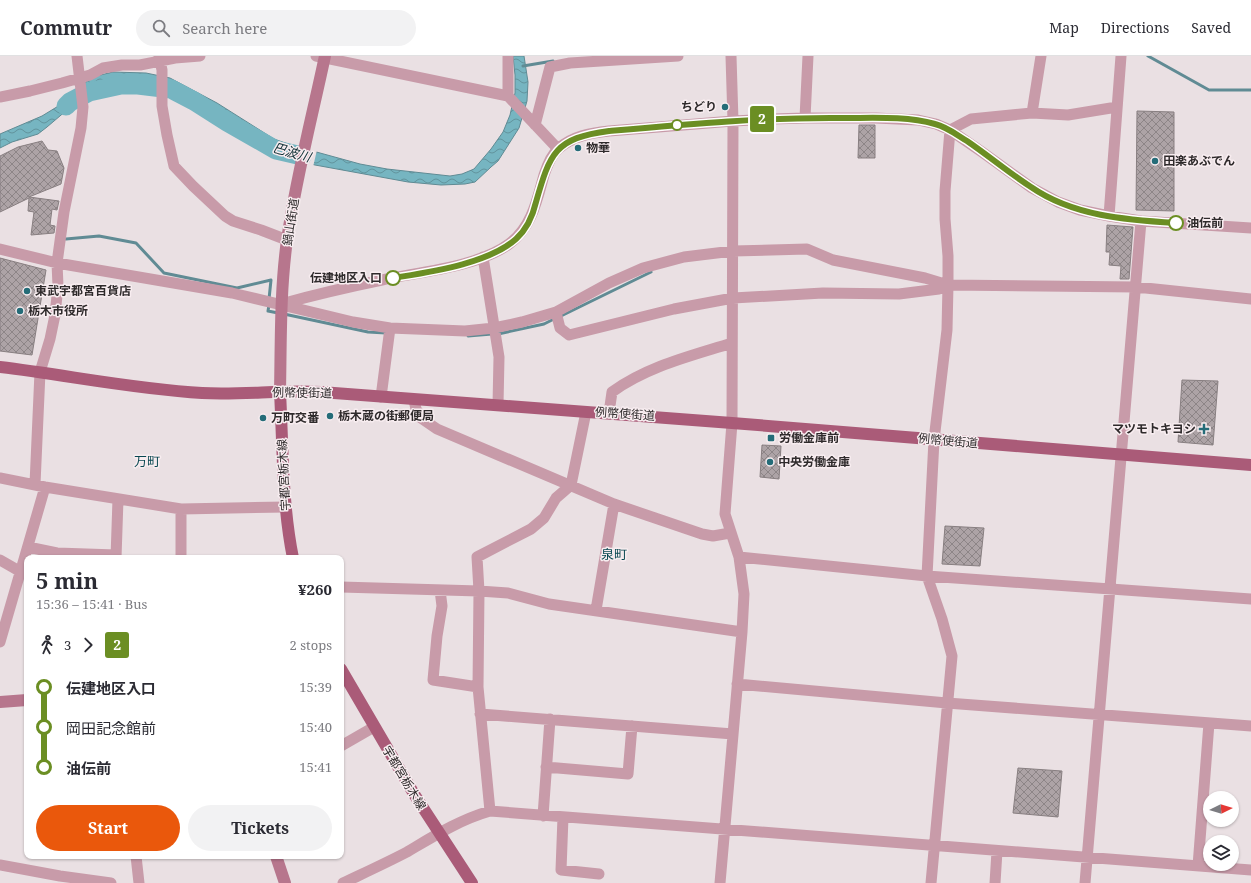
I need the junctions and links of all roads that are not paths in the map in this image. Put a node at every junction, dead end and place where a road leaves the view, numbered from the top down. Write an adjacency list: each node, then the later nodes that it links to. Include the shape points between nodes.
1 (77, 56): 11 (street)
2 (200, 56): 10 (street)
3 (508, 56): 13 (street)
4 (678, 56): 18 (street, via 570,63 550,67)
5 (731, 56): 17 (street)
6 (808, 56): 16 (street)
7 (1041, 56): 15 (street)
8 (1121, 56): 14 (street)
9 (322, 57): 13 (street); 24 (street, 鍋山街道)
10 (161, 62): 11 (street, via 103,68); 24 (street, via 162,106 174,166 232,221)
11 (80, 82): 12 (street); 28 (street, via 83,107)
12 (0, 97)
13 (510, 97): 18 (street)
14 (1117, 108): 15 (street, via 1068,115); 21 (street)
15 (1032, 113): 19 (street, via 971,119)
16 (805, 118): 17 (street); 19 (street, via 918,120)
17 (733, 120): 20 (street, via 589,134 572,140); 26 (street)
18 (535, 125): 20 (street)
19 (950, 130): 21 (street, via 1032,188 1080,210); 29 (street, via 945,212)
20 (558, 149): 27 (street, via 548,164 534,212 526,226 508,245)
21 (1109, 216): 22 (street)
22 (1141, 221): 23 (street); 30 (street)
23 (1251, 228)
24 (287, 240): 33 (street, 鍋山街道)
25 (0, 249): 28 (street)
26 (733, 251): 29 (street, via 807,249 834,260); 31 (street); 34 (street, via 684,257 643,268)
27 (483, 257): 33 (street, via 455,266); 36 (street)
28 (57, 263): 33 (street); 39 (street, via 55,316)
29 (948, 285): 30 (street); 31 (street, via 939,289 899,294 823,293); 47 (street, via 947,330)
30 (1136, 287): 32 (street); 48 (street)
31 (732, 298): 34 (street, via 674,308 569,334 560,328); 37 (street)
32 (1251, 299)
33 (281, 304): 35 (street, via 353,322); 40 (street, 鍋山街道)
34 (556, 312): 36 (street)
35 (390, 328): 36 (street, via 465,331); 41 (street)
36 (494, 328): 43 (street, via 499,357)
37 (732, 343): 45 (street, via 661,365 626,382 612,392); 46 (street)
38 (0, 366): 39 (main road, 例幣使街道)
39 (40, 372): 40 (main road, 例幣使街道, via 150,389 202,393); 52 (street)
40 (280, 392): 41 (main road, 例幣使街道, via 321,392); 55 (main road, 宇都宮栃木線)
41 (381, 397): 42 (main road, 例幣使街道)
42 (414, 400): 43 (main road, 例幣使街道); 51 (street, via 421,418 437,429)
43 (498, 405): 44 (main road, 例幣使街道)
44 (586, 412): 45 (main road, 例幣使街道); 51 (street)
45 (609, 413): 46 (main road, 例幣使街道)
46 (732, 423): 47 (main road, 例幣使街道); 57 (street, via 725,514)
47 (934, 440): 48 (main road, 例幣使街道); 68 (street)
48 (1122, 454): 49 (main road, 例幣使街道); 70 (street)
49 (1251, 465)
50 (0, 478): 52 (street)
51 (571, 485): 54 (street); 72 (street, via 556,498 544,518 531,529 477,557)
52 (40, 486): 53 (street); 58 (street)
53 (118, 499): 56 (street); 61 (street)
54 (614, 504): 57 (street, via 702,534); 74 (street)
55 (286, 507): 56 (street); 63 (main road, 宇都宮栃木線)
56 (181, 509): 62 (street)
57 (730, 534): 64 (street)
58 (28, 547): 59 (street); 60 (street, via 57,553)
59 (26, 555)
60 (96, 555)
61 (116, 555)
62 (181, 555)
63 (292, 555)
64 (739, 557): 68 (street); 75 (street, via 744,594)
65 (0, 560): 67 (street)
66 (24, 561): 67 (street)
67 (21, 572): 76 (street)
68 (927, 576): 70 (street); 82 (street, via 952,656)
69 (344, 587): 71 (street)
70 (1110, 589): 73 (street); 84 (street)
71 (440, 590): 72 (street); 79 (street, via 442,606 433,680)
72 (479, 591): 74 (street, via 508,593 549,604); 79 (street)
73 (1251, 599)
74 (596, 610): 75 (street)
75 (742, 632): 78 (street)
76 (0, 642)
77 (344, 675): 89 (main road, 宇都宮栃木線)
78 (737, 684): 82 (street); 90 (street)
79 (478, 687): 83 (street)
80 (24, 700): 81 (street)
81 (0, 702)
82 (947, 703): 84 (street); 98 (street)
83 (480, 714): 85 (street); 93 (street)
84 (1099, 714): 86 (street); 100 (street)
85 (550, 719): 87 (street); 92 (street)
86 (1209, 723): 88 (street); 104 (street)
87 (632, 726): 90 (street); 92 (street, via 628,774)
88 (1251, 726)
89 (374, 727): 91 (street); 97 (main road, 宇都宮栃木線)
90 (733, 734): 96 (street)
91 (344, 744)
92 (546, 767): 94 (street)
93 (490, 811): 94 (street); 97 (street)
94 (543, 816): 95 (street)
95 (563, 817): 96 (street); 106 (street, via 561,870)
96 (725, 830): 98 (street); 112 (street)
97 (439, 833): 110 (street); 111 (main road, 宇都宮栃木線)
98 (933, 847): 99 (street); 113 (street)
99 (997, 852): 100 (street); 114 (street)
100 (1087, 858): 104 (street); 115 (street)
101 (136, 859): 108 (street)
102 (277, 859): 109 (street)
103 (0, 865): 107 (street)
104 (1198, 866): 105 (street)
105 (1251, 870)
106 (599, 874)
107 (111, 883)
108 (139, 883)
109 (285, 883)
110 (343, 883)
111 (472, 883)
112 (720, 883)
113 (931, 883)
114 (995, 883)
115 (1085, 883)

